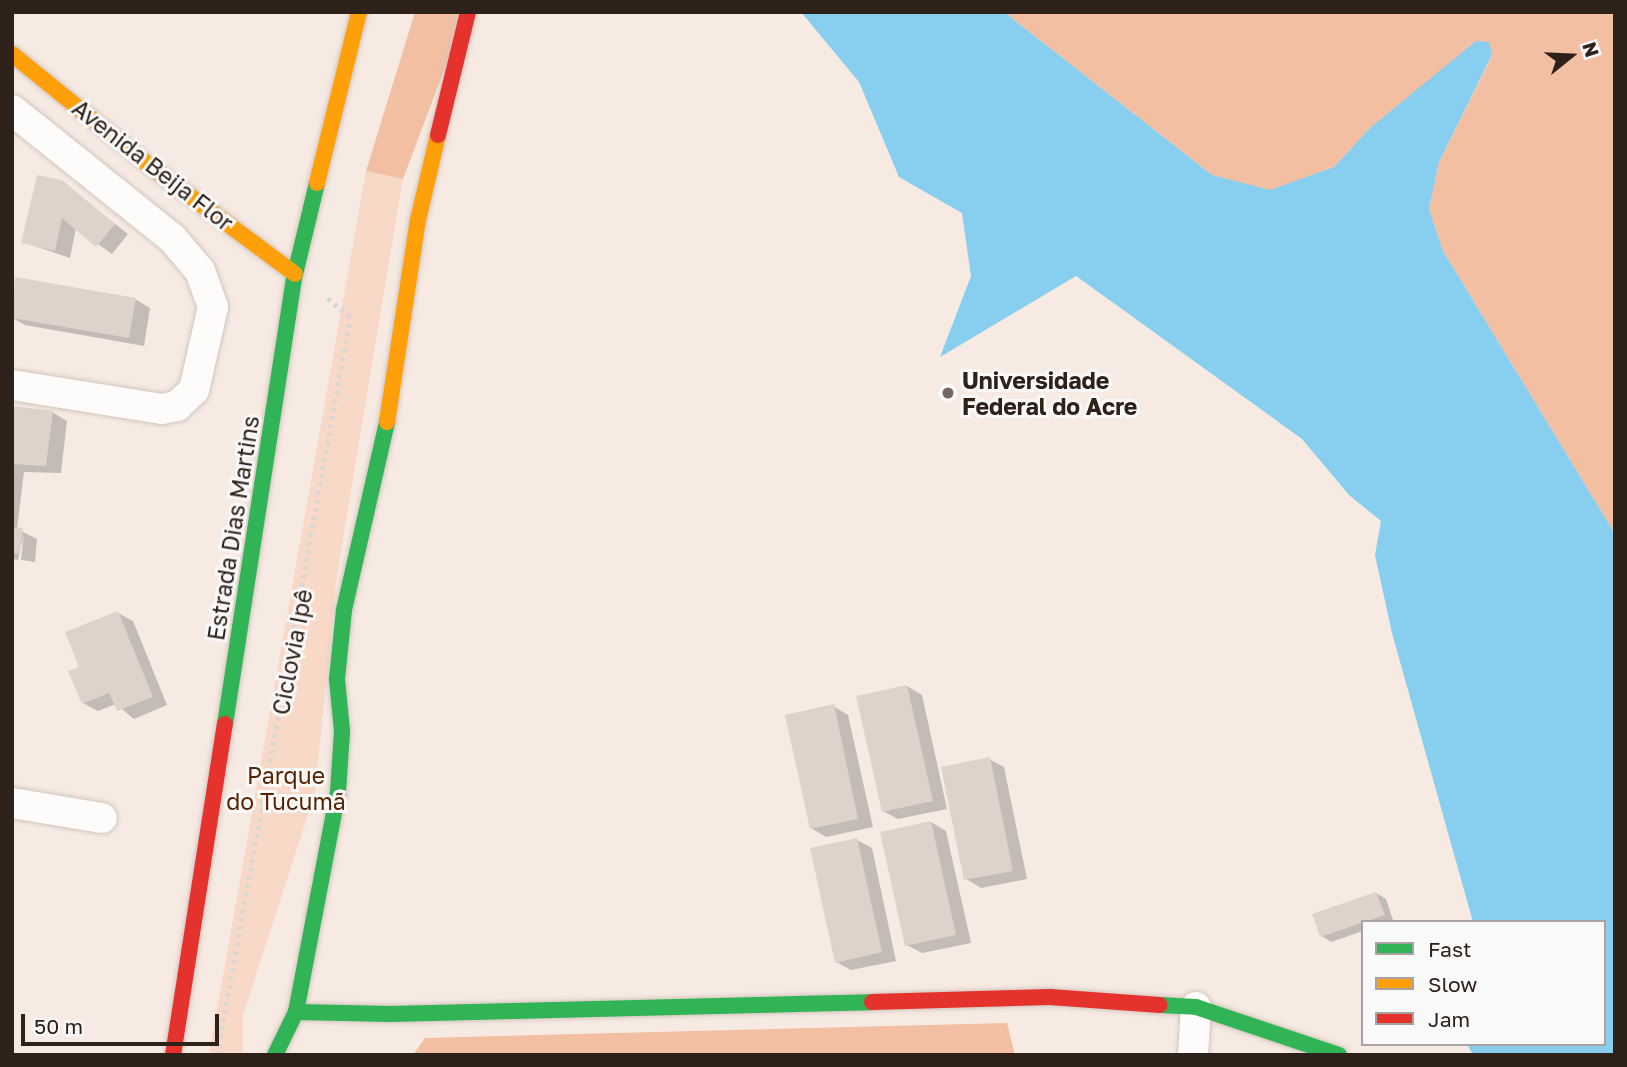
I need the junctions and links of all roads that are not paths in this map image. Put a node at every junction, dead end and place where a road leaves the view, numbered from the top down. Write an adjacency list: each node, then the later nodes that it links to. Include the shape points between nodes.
1 (359, 12): 5 (street, Estrada Dias Martins)
2 (468, 12): 10 (street, via 418,220 392,401 344,610 337,679 342,732 338,792)
3 (12, 54): 5 (street, Avenida Beija Flor, via 150,167)
4 (12, 110): 6 (street, Avenida Beija Flor, via 173,239 208,287 213,307 194,390 177,406 162,408)
5 (295, 274): 11 (street, Estrada Dias Martins)
6 (12, 385)
7 (12, 803): 8 (street)
8 (102, 818)
9 (1196, 1007): 10 (street, via 1049,997 391,1014); 13 (street); 14 (street)
10 (296, 1012): 12 (street)
11 (173, 1055)
12 (275, 1055)
13 (1194, 1055)
14 (1339, 1055)

